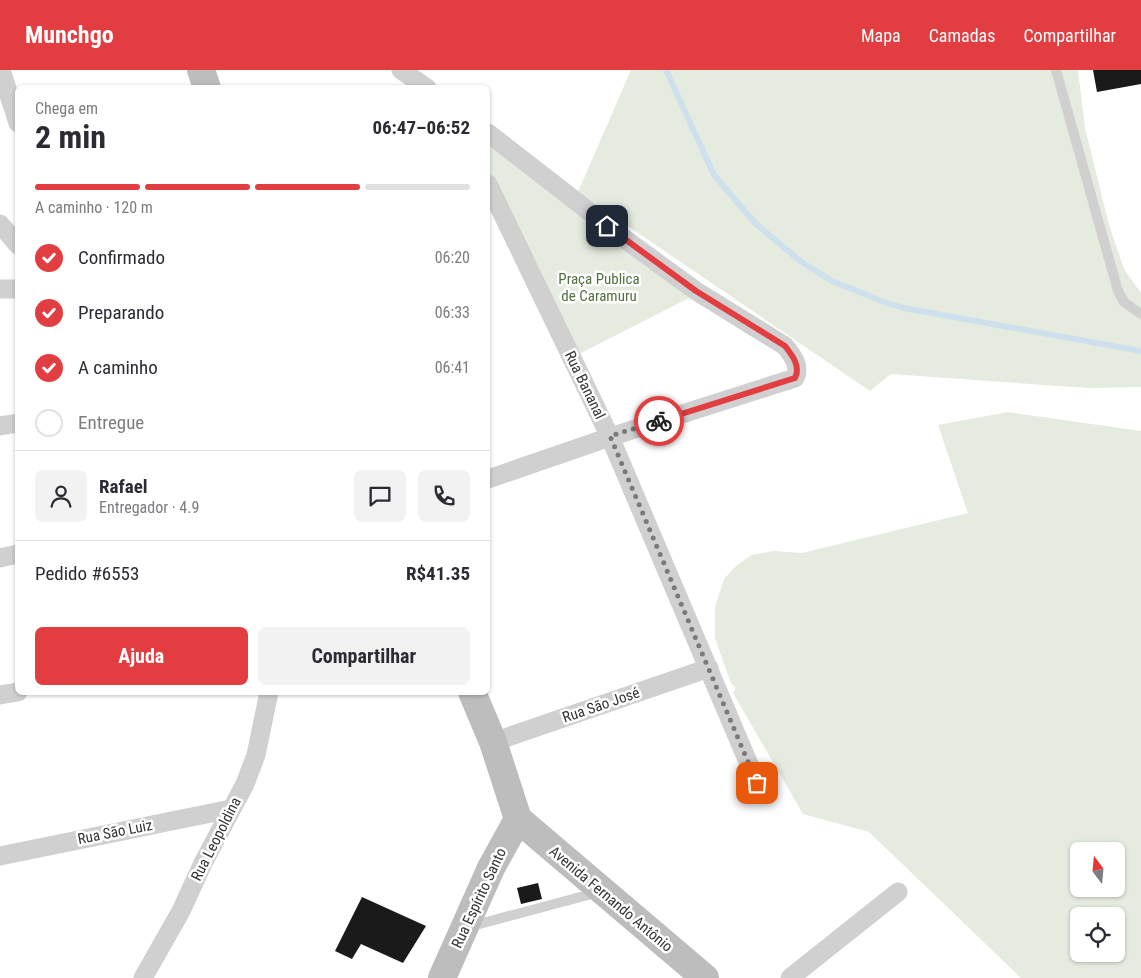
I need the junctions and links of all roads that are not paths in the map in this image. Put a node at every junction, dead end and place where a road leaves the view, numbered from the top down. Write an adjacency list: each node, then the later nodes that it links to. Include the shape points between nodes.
1 (1, 70): 7 (street)
2 (202, 70): 5 (street)
3 (401, 70): 6 (street)
4 (1056, 70): 14 (lane, via 1118,291 1124,302)
5 (206, 85)
6 (423, 85)
7 (15, 113)
8 (490, 135): 17 (street, via 622,237 696,291 785,346 794,358 795,378)
9 (490, 188): 17 (street, Rua Bananal)
10 (0, 224): 11 (street)
11 (15, 242)
12 (0, 289): 13 (street)
13 (15, 289)
14 (1141, 314)
15 (15, 424): 16 (street)
16 (0, 426)
17 (610, 436): 18 (street); 21 (street, Rua Bananal)
18 (490, 478)
19 (15, 555): 20 (street)
20 (0, 558)
21 (709, 668): 26 (street, Rua São José); 27 (street, Rua Bananal)
22 (15, 692): 23 (street)
23 (0, 695)
24 (268, 695): 28 (street, Rua Leopoldina, via 256,755 245,784)
25 (473, 695): 26 (street)
26 (492, 742): 29 (street)
27 (757, 783)
28 (230, 809): 30 (street, Rua São Luiz); 34 (street, Rua Leopoldina, via 181,911)
29 (518, 820): 31 (street, Avenida Fernando Antônio); 33 (street, Rua Espírito Santo, via 491,868)
30 (0, 856)
31 (601, 891): 33 (lane); 36 (street, Avenida Fernando Antônio)
32 (898, 892): 37 (street)
33 (464, 928): 35 (street, Rua Espírito Santo)
34 (143, 978)
35 (442, 978)
36 (705, 978)
37 (790, 978)

